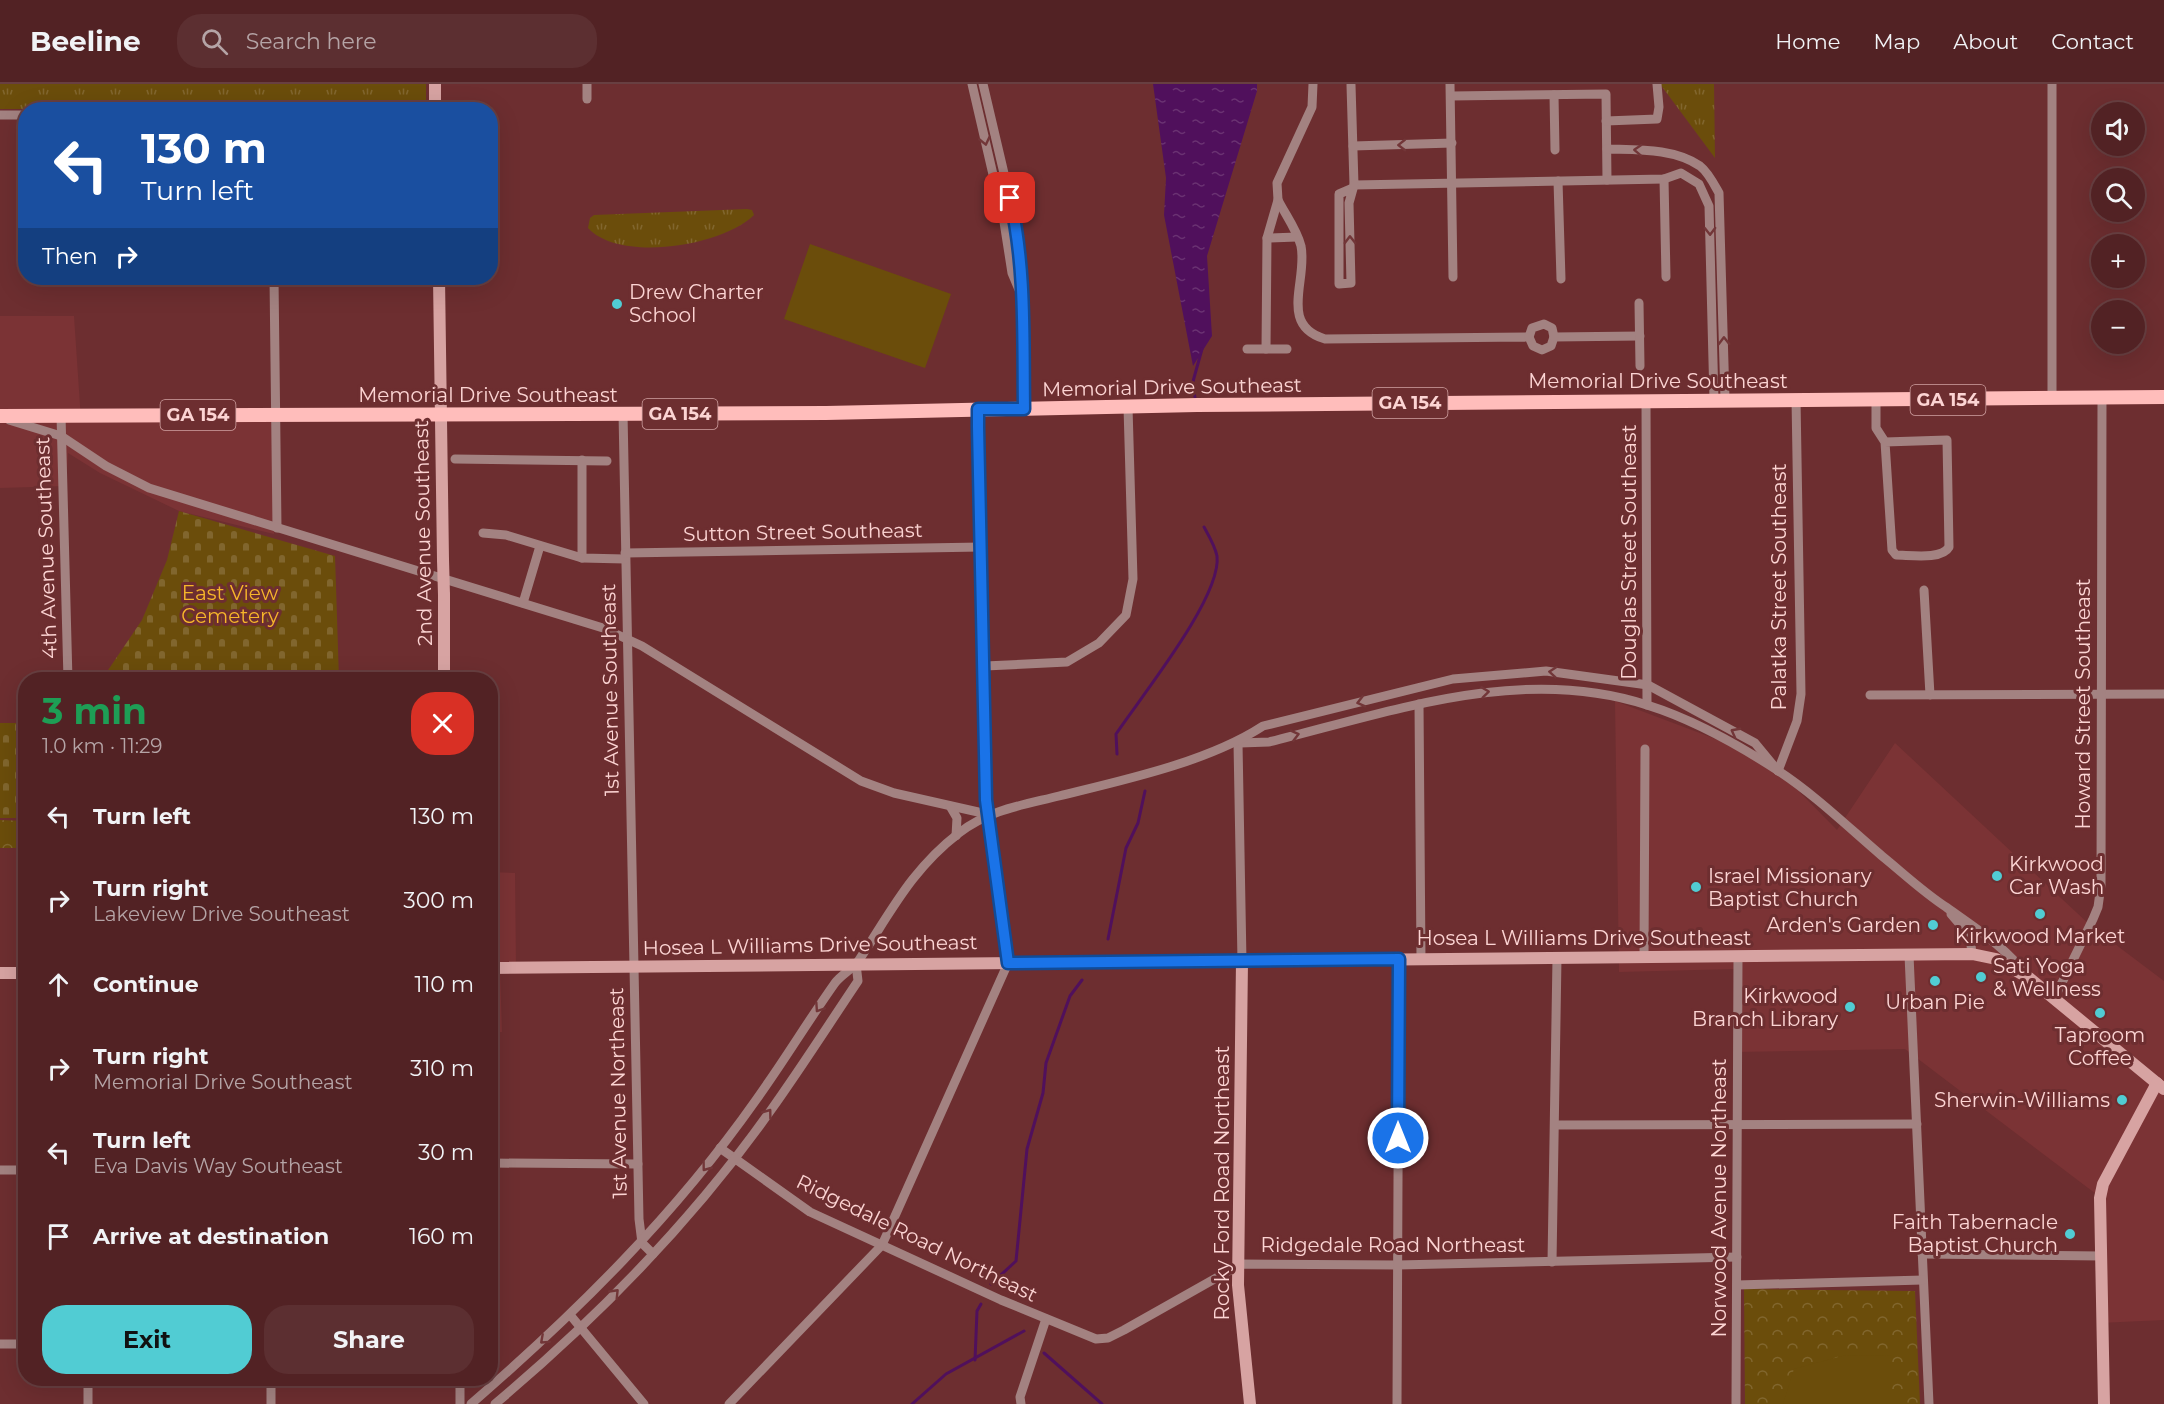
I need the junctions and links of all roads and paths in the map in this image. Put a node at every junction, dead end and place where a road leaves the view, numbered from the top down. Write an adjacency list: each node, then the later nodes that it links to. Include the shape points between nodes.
1 (435, 84): 14 (street)
2 (587, 84): 13 (street)
3 (972, 84): 38 (street, one-way to 38, via 1012,273)
4 (983, 84): 38 (street, via 1014,216 1023,273)
5 (1313, 84): 29 (street, via 1312,107 1277,183)
6 (1450, 84): 12 (street)
7 (1562, 84): 11 (street)
8 (1657, 84): 17 (street, via 1656,119)
9 (2052, 84): 52 (street)
10 (1351, 85): 19 (street)
11 (1558, 95): 12 (street); 17 (street, via 1606,94); 21 (street)
12 (1450, 96): 18 (street)
13 (587, 99)
14 (435, 102)
15 (0, 115): 16 (street)
16 (18, 115)
17 (1606, 121): 20 (street)
18 (1452, 144): 19 (street, one-way to 19); 27 (street)
19 (1353, 146): 28 (street)
20 (1607, 148): 22 (street, one-way to 20, via 1655,151); 25 (street)
21 (1556, 150)
22 (1684, 159): 23 (street); 49 (street, one-way to 22, via 1719,193 1701,166)
23 (1681, 173): 24 (street); 49 (street, one-way to 49, via 1699,184 1709,206)
24 (1664, 179): 25 (street); 33 (street)
25 (1607, 180): 26 (street)
26 (1558, 181): 27 (street); 34 (street)
27 (1453, 183): 28 (street); 32 (street)
28 (1353, 186): 35 (street, via 1349,203 1351,283)
29 (1278, 200): 30 (street); 31 (street)
30 (1297, 237): 31 (street); 41 (street, via 1304,265 1296,305 1300,319 1314,336)
31 (1267, 238): 44 (street)
32 (1453, 277)
33 (1666, 277)
34 (1560, 279)
35 (1339, 284)
36 (274, 285): 60 (street)
37 (439, 285): 58 (street, 2nd Avenue Southeast)
38 (1020, 294): 56 (street)
39 (1639, 303): 40 (street)
40 (1640, 336): 42 (street); 46 (street)
41 (1529, 337): 42 (street, via 1533,346 1542,350 1551,346); 42 (street, via 1532,328 1540,324 1552,328)
42 (1554, 337)
43 (1247, 349): 44 (street)
44 (1266, 349): 45 (street)
45 (1287, 349)
46 (1640, 366)
47 (2164, 397): 48 (main road, Memorial Drive Southeast / GA 154)
48 (2102, 398): 52 (main road, Memorial Drive Southeast / GA 154); 80 (street, Howard Street Southeast)
49 (1720, 399): 50 (main road, Memorial Drive Southeast / GA 154); 53 (main road, Memorial Drive Southeast / GA 154)
50 (1796, 399): 51 (main road, Memorial Drive Southeast / GA 154); 88 (street, Palatka Street Southeast, via 1802,694 1797,721)
51 (1876, 399): 52 (main road, Memorial Drive Southeast / GA 154); 63 (street, via 1876,428)
52 (2052, 399)
53 (1646, 400): 54 (main road, Memorial Drive Southeast / GA 154); 79 (street, Douglas Street Southeast)
54 (1128, 407): 56 (main road, Memorial Drive Southeast / GA 154); 76 (street, via 1133,579 1126,615 1099,643 1067,662)
55 (978, 409): 56 (main road, Memorial Drive Southeast / GA 154); 57 (main road, Memorial Drive Southeast / GA 154); 70 (street)
56 (1024, 409)
57 (623, 413): 58 (main road, Memorial Drive Southeast / GA 154); 71 (street, 1st Avenue Southeast)
58 (442, 414): 60 (main road, Memorial Drive Southeast / GA 154); 78 (street, 2nd Avenue Southeast, bridge)
59 (61, 415): 60 (main road, Memorial Drive Southeast / GA 154); 61 (main road, Memorial Drive Southeast / GA 154); 62 (street, 4th Avenue Southeast)
60 (275, 415): 67 (street)
61 (0, 416): 62 (street)
62 (61, 436): 67 (street, via 148,488); 77 (street, 4th Avenue Southeast)
63 (1885, 442): 63 (street, via 1892,550 1896,555 1940,554 1949,547 1947,440)
64 (455, 459): 65 (street)
65 (582, 460): 66 (street); 72 (street)
66 (607, 461)
67 (277, 528): 74 (street)
68 (483, 533): 69 (street, Sutton Street Southeast, via 506,535)
69 (540, 546): 72 (street, Sutton Street Southeast); 74 (street)
70 (981, 547): 71 (street, Sutton Street Southeast); 76 (street)
71 (625, 556): 72 (street, Sutton Street Southeast); 75 (street, 1st Avenue Southeast)
72 (582, 558)
73 (1924, 590): 83 (street)
74 (523, 603): 75 (street)
75 (626, 637): 89 (street, via 861,781); 103 (street, 1st Avenue Southeast)
76 (985, 666): 90 (street)
77 (68, 672)
78 (444, 672)
79 (1648, 685): 85 (street, Douglas Street Southeast); 86 (street, one-way to 86, via 1546,671 1463,678 1263,726); 88 (street, one-way to 79, via 1755,743)
80 (2101, 694): 81 (street); 83 (street); 108 (street, Howard Street Southeast, via 2098,907)
81 (2164, 694)
82 (1870, 695): 83 (street)
83 (1930, 695)
84 (1419, 704): 85 (street, one-way to 85, via 1492,691 1546,689); 86 (street, one-way to 84, via 1269,742); 99 (street)
85 (1647, 705): 88 (street, via 1708,731)
86 (1238, 743): 90 (street, via 1125,779); 100 (street)
87 (1645, 749): 95 (street)
88 (1778, 771): 92 (street)
89 (950, 806): 90 (street); 91 (street, via 957,818)
90 (987, 814): 91 (street); 101 (street)
91 (956, 836): 102 (street, via 905,886)
92 (1946, 907): 93 (street, via 1970,936); 107 (street, via 2000,946)
93 (1972, 954): 94 (street, Hosea L Williams Drive Southeast); 107 (street, Hosea L Williams Drive Southeast, via 1996,959)
94 (1909, 955): 96 (street, Hosea L Williams Drive Southeast); 111 (street)
95 (1644, 957): 96 (street, Hosea L Williams Drive Southeast); 97 (street, Hosea L Williams Drive Southeast)
96 (1738, 957): 110 (street, Norwood Avenue Northeast)
97 (1557, 958): 99 (street, Hosea L Williams Drive Southeast); 112 (street)
98 (1399, 959): 99 (street, Hosea L Williams Drive Southeast); 100 (street, Hosea L Williams Drive Southeast); 127 (street)
99 (1421, 959)
100 (1242, 961): 101 (street, Hosea L Williams Drive Southeast); 126 (street, Rocky Ford Road Northeast)
101 (1008, 963): 102 (street, Hosea L Williams Drive Southeast); 120 (street)
102 (856, 964): 103 (street, Hosea L Williams Drive Southeast); 113 (street, one-way to 113, via 837,980); 114 (street, one-way to 102, via 771,1111 858,981)
103 (633, 966): 104 (street, Hosea L Williams Drive Southeast); 116 (street, 1st Avenue Northeast)
104 (498, 968)
105 (0, 973): 106 (street)
106 (18, 973)
107 (2029, 978): 108 (street, Hosea L Williams Drive Southeast)
108 (2054, 999): 109 (street, Hosea L Williams Drive Southeast)
109 (2160, 1086): 123 (street, via 2103,1184)
110 (1735, 1124): 111 (street); 112 (street); 124 (street, Norwood Avenue Northeast)
111 (1917, 1124): 122 (street)
112 (1555, 1125): 125 (street)
113 (720, 1148): 114 (street, Ridgedale Road Northeast); 119 (street, one-way to 119)
114 (734, 1158): 120 (street, Ridgedale Road Northeast, via 810,1212); 121 (street)
115 (498, 1163): 116 (street)
116 (638, 1164): 119 (street, 1st Avenue Northeast)
117 (0, 1170): 118 (street)
118 (18, 1170)
119 (642, 1243): 121 (street); 130 (street)
120 (882, 1245): 131 (street, Ridgedale Road Northeast); 144 (street)
121 (653, 1254): 132 (street, one-way to 121)
122 (1922, 1254): 123 (street); 128 (street)
123 (2102, 1256): 150 (street)
124 (1737, 1257): 125 (street, Ridgedale Road Northeast); 129 (street, Norwood Avenue Northeast)
125 (1552, 1262): 127 (street, Ridgedale Road Northeast)
126 (1240, 1264): 127 (street, Ridgedale Road Northeast); 131 (street, Ridgedale Road Northeast, via 1108,1338 1096,1339); 146 (street, Rocky Ford Road Northeast, via 1239,1305)
127 (1398, 1265): 147 (street)
128 (1923, 1280): 129 (street); 149 (street)
129 (1737, 1285): 148 (street, Norwood Avenue Northeast)
130 (571, 1316): 132 (street); 135 (street, one-way to 135)
131 (1046, 1319): 145 (street)
132 (582, 1328): 142 (street); 143 (street)
133 (0, 1344): 134 (street)
134 (18, 1344)
135 (498, 1380)
136 (88, 1386): 139 (street)
137 (271, 1386): 140 (street)
138 (491, 1386): 141 (street, one-way to 141)
139 (88, 1404)
140 (271, 1404)
141 (471, 1404)
142 (495, 1404)
143 (644, 1404)
144 (729, 1404)
145 (1021, 1404)
146 (1250, 1404)
147 (1397, 1404)
148 (1736, 1404)
149 (1929, 1404)
150 (2104, 1404)

